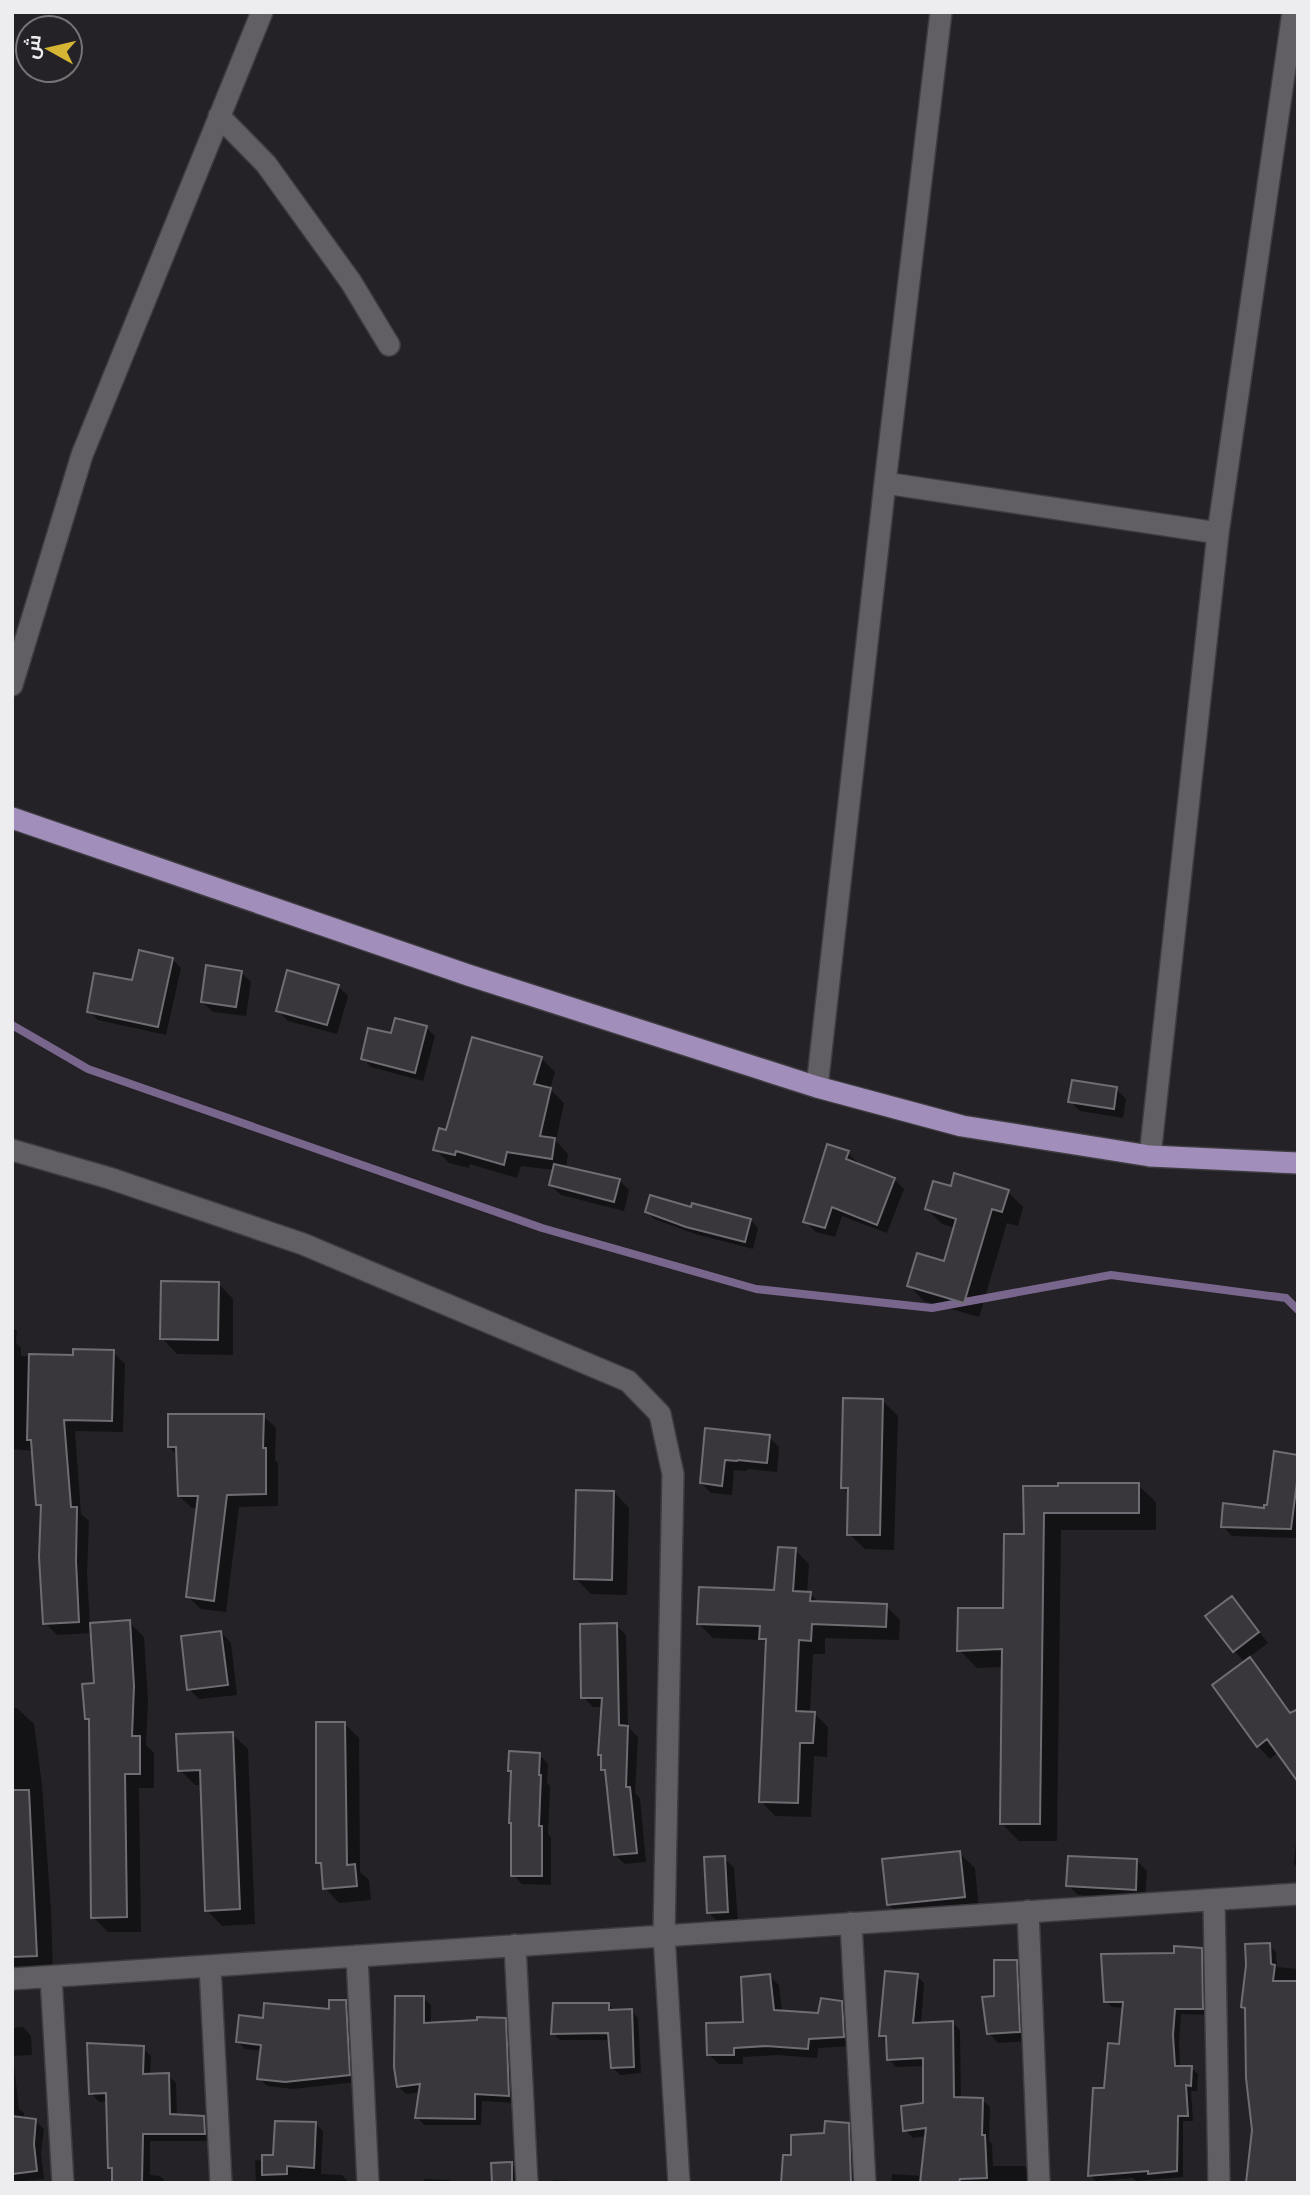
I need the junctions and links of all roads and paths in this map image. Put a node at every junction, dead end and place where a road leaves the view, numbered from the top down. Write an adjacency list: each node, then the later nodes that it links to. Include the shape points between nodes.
1 (262, 12): 4 (street)
2 (942, 12): 6 (street)
3 (1293, 12): 7 (street)
4 (219, 116): 5 (street, via 267,164 351,282); 8 (street, via 82,455)
5 (389, 345)
6 (886, 483): 7 (street); 10 (street)
7 (1218, 533): 12 (street)
8 (12, 685)
9 (12, 818): 10 (main road, via 468,975)
10 (817, 1087): 12 (main road, via 962,1126)
11 (12, 1150): 18 (street, via 303,1244 628,1381 660,1414 674,1474)
12 (1150, 1156): 13 (main road)
13 (1298, 1163)
14 (1298, 1894): 15 (street)
15 (1214, 1900): 16 (street); 31 (street)
16 (1028, 1911): 17 (street); 30 (street)
17 (851, 1923): 18 (street); 29 (street)
18 (664, 1935): 19 (street); 28 (street)
19 (515, 1945): 20 (street); 27 (street)
20 (357, 1956): 21 (street); 26 (street)
21 (210, 1966): 22 (street); 25 (street)
22 (51, 1977): 23 (street); 24 (street)
23 (12, 1979)
24 (63, 2183)
25 (221, 2183)
26 (368, 2183)
27 (527, 2183)
28 (679, 2183)
29 (865, 2183)
30 (1039, 2183)
31 (1219, 2183)

